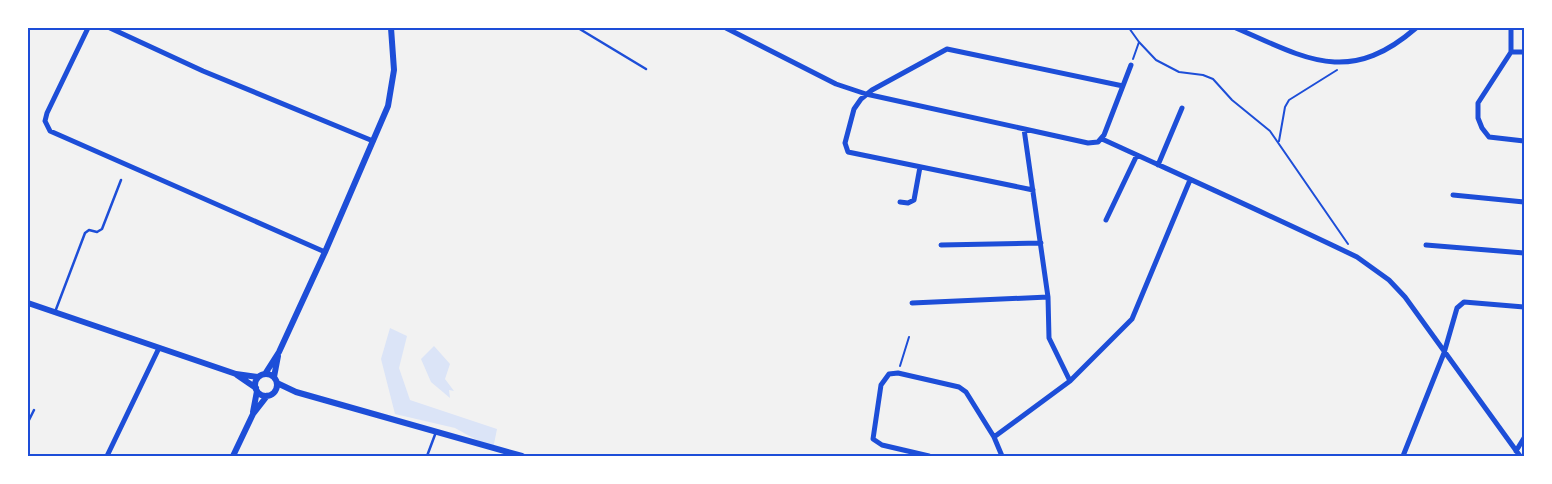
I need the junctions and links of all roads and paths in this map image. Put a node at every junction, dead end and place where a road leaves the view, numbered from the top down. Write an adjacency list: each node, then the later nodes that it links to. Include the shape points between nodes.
1 (88, 28): 37 (street, via 47,113 45,121 50,130)
2 (110, 28): 21 (street, via 203,71)
3 (392, 28): 21 (street, via 393,80 388,106)
4 (578, 28): 15 (lane)
5 (726, 28): 17 (street, via 836,84)
6 (1129, 28): 10 (path)
7 (1236, 28): 13 (street, via 1299,55 1322,62)
8 (1416, 28): 13 (street, via 1376,54)
9 (1511, 28): 11 (street)
10 (1139, 42): 14 (path); 23 (path, via 1167,67 1213,79)
11 (1511, 52): 12 (street); 22 (street, via 1478,103 1478,118 1489,137)
12 (1524, 52)
13 (1344, 63): 23 (path, via 1329,77 1289,100)
14 (1131, 65): 16 (street)
15 (646, 69)
16 (1123, 86): 17 (street, via 947,49); 20 (street)
17 (866, 94): 19 (street); 26 (street, via 854,109 846,150 852,154)
18 (1182, 108): 25 (street)
19 (1024, 129): 20 (street, via 1088,143); 29 (street)
20 (1102, 139): 24 (street)
21 (373, 141): 37 (street)
22 (1524, 141)
23 (1279, 142): 39 (path)
24 (1137, 155): 25 (street); 33 (street)
25 (1158, 165): 28 (street)
26 (920, 167): 29 (street); 31 (street, via 914,200)
27 (121, 180): 44 (lane, via 102,229 85,233)
28 (1190, 180): 39 (street, via 1233,197); 53 (street, via 1132,319)
29 (1033, 190): 34 (street)
30 (1452, 195): 32 (street)
31 (900, 202)
32 (1524, 202)
33 (1106, 220)
34 (1041, 243): 35 (street); 40 (street)
35 (941, 245)
36 (1426, 245): 38 (street)
37 (325, 252): 47 (street)
38 (1524, 253)
39 (1357, 257): 48 (street, via 1389,280 1405,297)
40 (1048, 297): 42 (street); 53 (street, via 1049,338)
41 (28, 303): 44 (street)
42 (912, 303)
43 (1524, 307): 48 (street, via 1464,302 1457,308)
44 (54, 314): 46 (street)
45 (908, 337): 49 (path)
46 (159, 348): 50 (street); 65 (street)
47 (279, 352): 51 (street); 52 (street)
48 (1444, 353): 64 (street); 71 (street)
49 (898, 373): 62 (street, via 959,387 974,402); 69 (street, via 889,374 882,381 872,438 882,446)
50 (236, 374): 51 (street); 54 (street)
51 (261, 376): 52 (street); 54 (street)
52 (275, 380): 55 (street); 56 (street)
53 (1070, 381): 62 (street)
54 (256, 389): 57 (street); 59 (street)
55 (274, 392): 56 (street); 57 (street)
56 (296, 392): 61 (street)
57 (267, 396): 59 (street)
58 (34, 410): 60 (lane)
59 (253, 414): 66 (street)
60 (28, 422)
61 (436, 432): 67 (lane); 68 (street)
62 (994, 437): 70 (street)
63 (1524, 438): 64 (street)
64 (1516, 451): 72 (street)
65 (107, 456)
66 (234, 456)
67 (427, 456)
68 (522, 456)
69 (929, 456)
70 (1002, 456)
71 (1403, 456)
72 (1520, 456)

